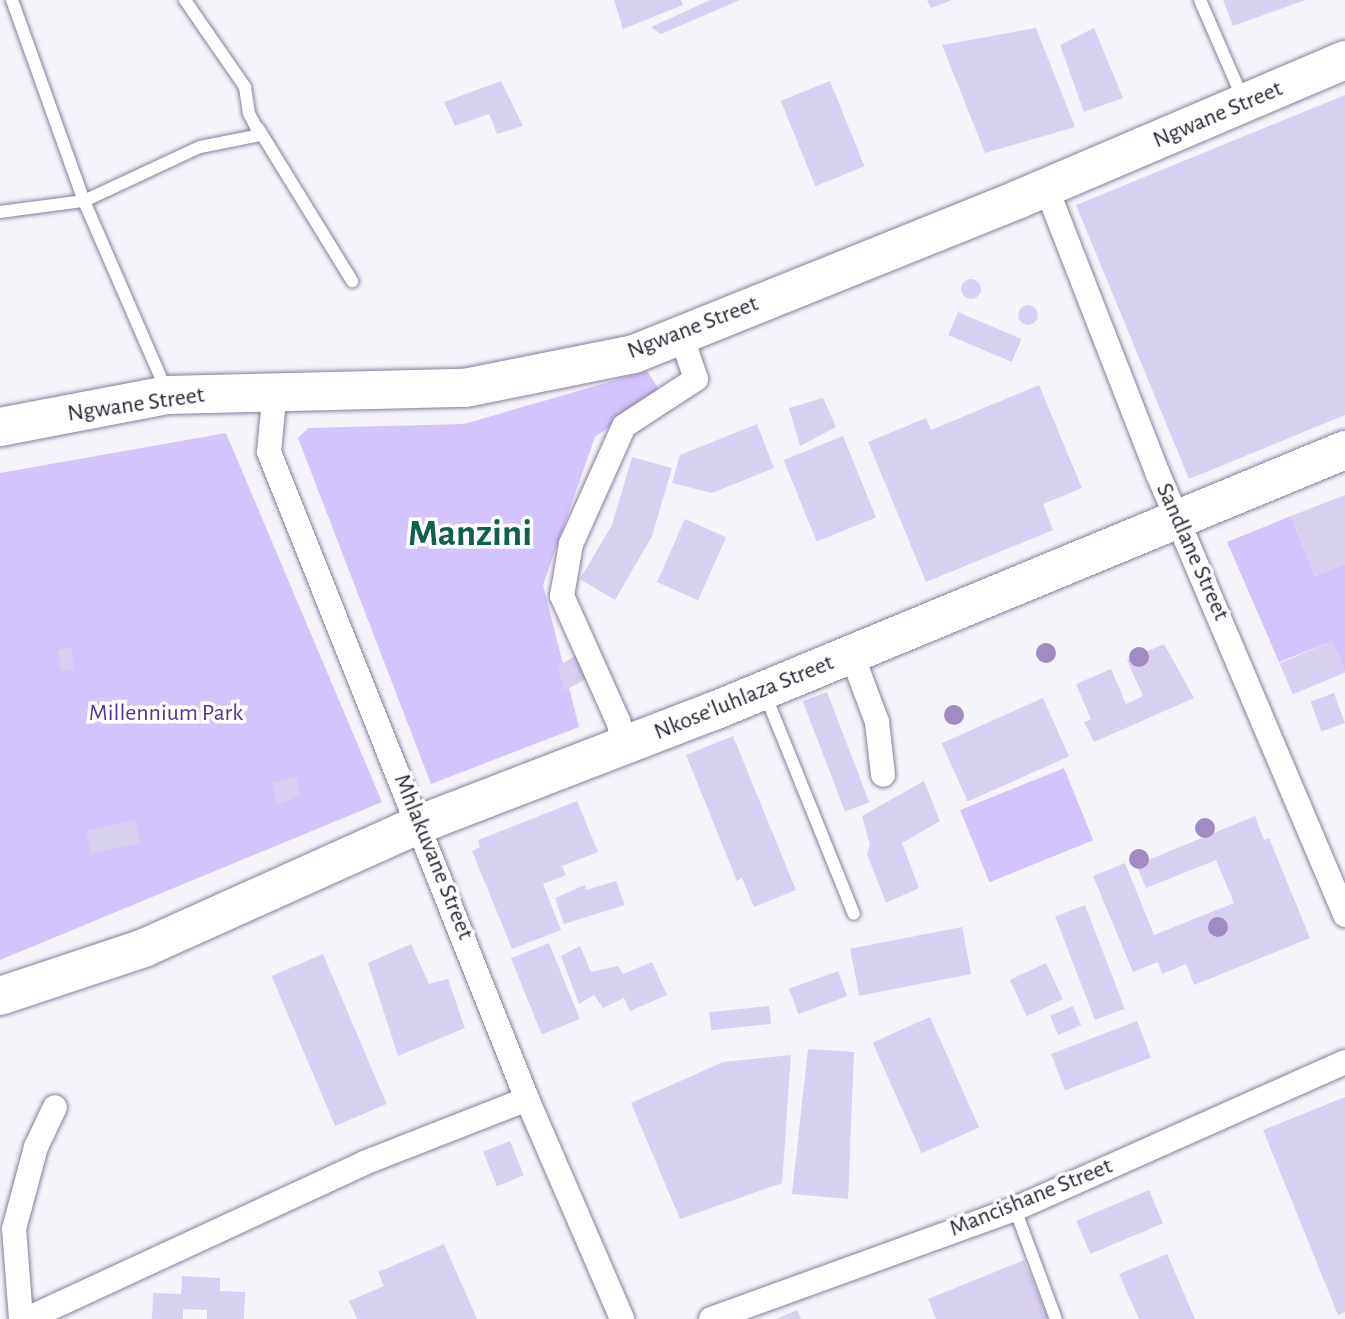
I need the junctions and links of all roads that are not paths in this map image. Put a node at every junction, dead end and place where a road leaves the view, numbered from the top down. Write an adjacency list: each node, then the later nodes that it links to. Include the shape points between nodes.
1 (12, 0): 8 (lane)
2 (185, 0): 6 (lane, via 245,88)
3 (1200, 0): 5 (lane)
4 (1345, 60): 5 (main road, Ngwane Street)
5 (1245, 104): 7 (main road, Ngwane Street)
6 (249, 113): 8 (lane, via 260,135 200,147); 10 (lane)
7 (1046, 187): 11 (main road, Ngwane Street); 16 (street, Sandlane Street)
8 (84, 201): 9 (lane); 13 (lane)
9 (0, 212)
10 (352, 281)
11 (681, 335): 12 (main road, Ngwane Street, via 635,354 465,388); 19 (street, via 696,379 624,426 571,544 562,596 618,721)
12 (275, 390): 13 (main road, Ngwane Street); 21 (street, Mhlakuvane Street, via 270,452)
13 (168, 395): 14 (main road, Ngwane Street)
14 (0, 427)
15 (1345, 450): 16 (main road, Nkose'luhlaza Street)
16 (1179, 519): 17 (main road, Nkose'luhlaza Street); 23 (street, Sandlane Street)
17 (852, 654): 18 (main road, Nkose'luhlaza Street); 20 (street, via 877,722)
18 (764, 691): 19 (main road, Nkose'luhlaza Street); 22 (lane)
19 (624, 746): 21 (main road, Nkose'luhlaza Street)
20 (883, 775)
21 (418, 825): 24 (main road, Nkose'luhlaza Street, via 144,948); 26 (street, Mhlakuvane Street)
22 (854, 914)
23 (1345, 915)
24 (0, 996)
25 (1345, 1062): 28 (street, Mancishane Street)
26 (527, 1098): 30 (street, via 352,1169); 31 (street, Mhlakuvane Street)
27 (55, 1107): 29 (street, via 36,1147 14,1229)
28 (1015, 1209): 32 (street, Mancishane Street); 33 (lane)
29 (21, 1319)
30 (27, 1319)
31 (622, 1319)
32 (711, 1319)
33 (1056, 1319)

